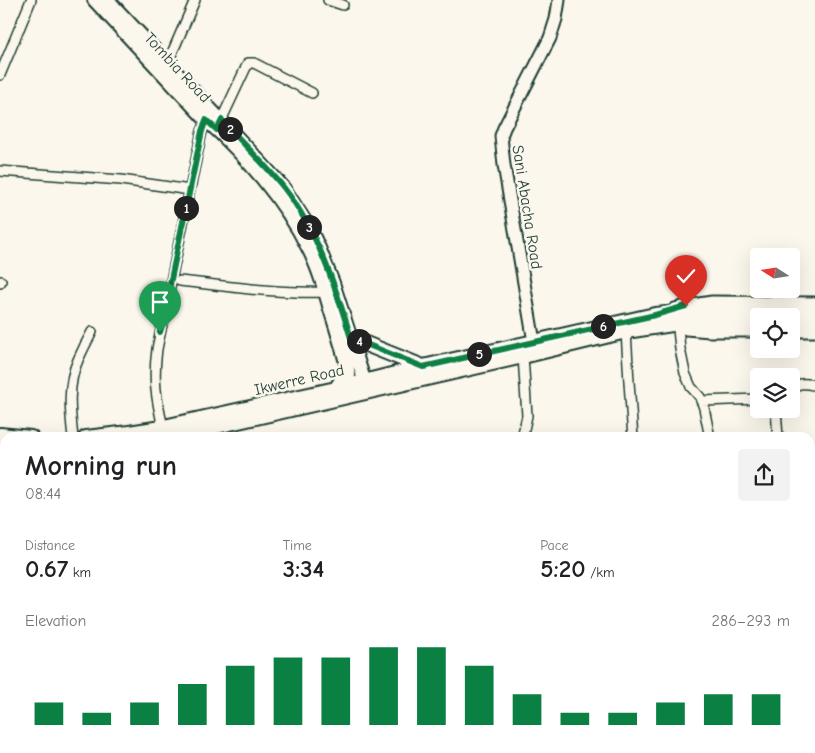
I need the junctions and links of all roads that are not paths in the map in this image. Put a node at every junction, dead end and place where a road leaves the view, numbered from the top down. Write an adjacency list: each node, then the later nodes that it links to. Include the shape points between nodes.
1 (30, 0): 8 (street)
2 (94, 0): 9 (main road, Tombia Road)
3 (108, 0): 9 (main road, Tombia Road)
4 (195, 0): 9 (street)
5 (328, 0): 7 (street)
6 (560, 0): 31 (street, Sani Abacha Road, via 550,38 501,136)
7 (343, 5)
8 (4, 56): 10 (street)
9 (166, 69): 12 (main road, Tombia Road)
10 (0, 75)
11 (312, 93): 13 (street, via 254,62 248,63)
12 (209, 115): 13 (main road, Tombia Road); 15 (street, via 202,131)
13 (219, 125): 17 (main road, Tombia Road, via 296,225 318,268); 30 (main road, Tombia Road, via 284,188 309,227 333,283)
14 (0, 171): 15 (street, via 121,180)
15 (190, 190): 43 (street, via 155,364 156,399)
16 (180, 281): 17 (street)
17 (325, 292): 33 (main road, Tombia Road)
18 (815, 303): 20 (street, via 712,302)
19 (815, 313): 20 (main road, Ikwerre Road, via 690,312)
20 (655, 315): 31 (main road, Ikwerre Road)
21 (750, 322): 25 (main road, Ikwerre Road, via 679,324)
22 (800, 322): 23 (main road)
23 (815, 323)
24 (678, 328): 25 (street); 26 (street); 40 (street, via 685,373)
25 (628, 331): 32 (main road, Ikwerre Road); 45 (street)
26 (750, 331)
27 (800, 331): 28 (street)
28 (815, 331)
29 (92, 332): 42 (street, via 77,362 70,390)
30 (351, 338): 34 (main road); 37 (main road, Tombia Road)
31 (534, 342): 34 (main road, Ikwerre Road)
32 (523, 356): 37 (main road, Ikwerre Road); 44 (street, via 527,416)
33 (347, 366): 37 (main road, Tombia Road); 38 (main road, via 346,374)
34 (423, 367): 37 (main road, Ikwerre Road)
35 (800, 384): 36 (street)
36 (813, 385)
37 (359, 388): 38 (main road, Ikwerre Road); 43 (main road, Ikwerre Road)
38 (336, 389): 43 (main road, Ikwerre Road)
39 (750, 400): 40 (street)
40 (701, 401): 46 (street)
41 (777, 418): 47 (street)
42 (72, 432)
43 (164, 432)
44 (523, 432)
45 (633, 432)
46 (709, 432)
47 (778, 432)

